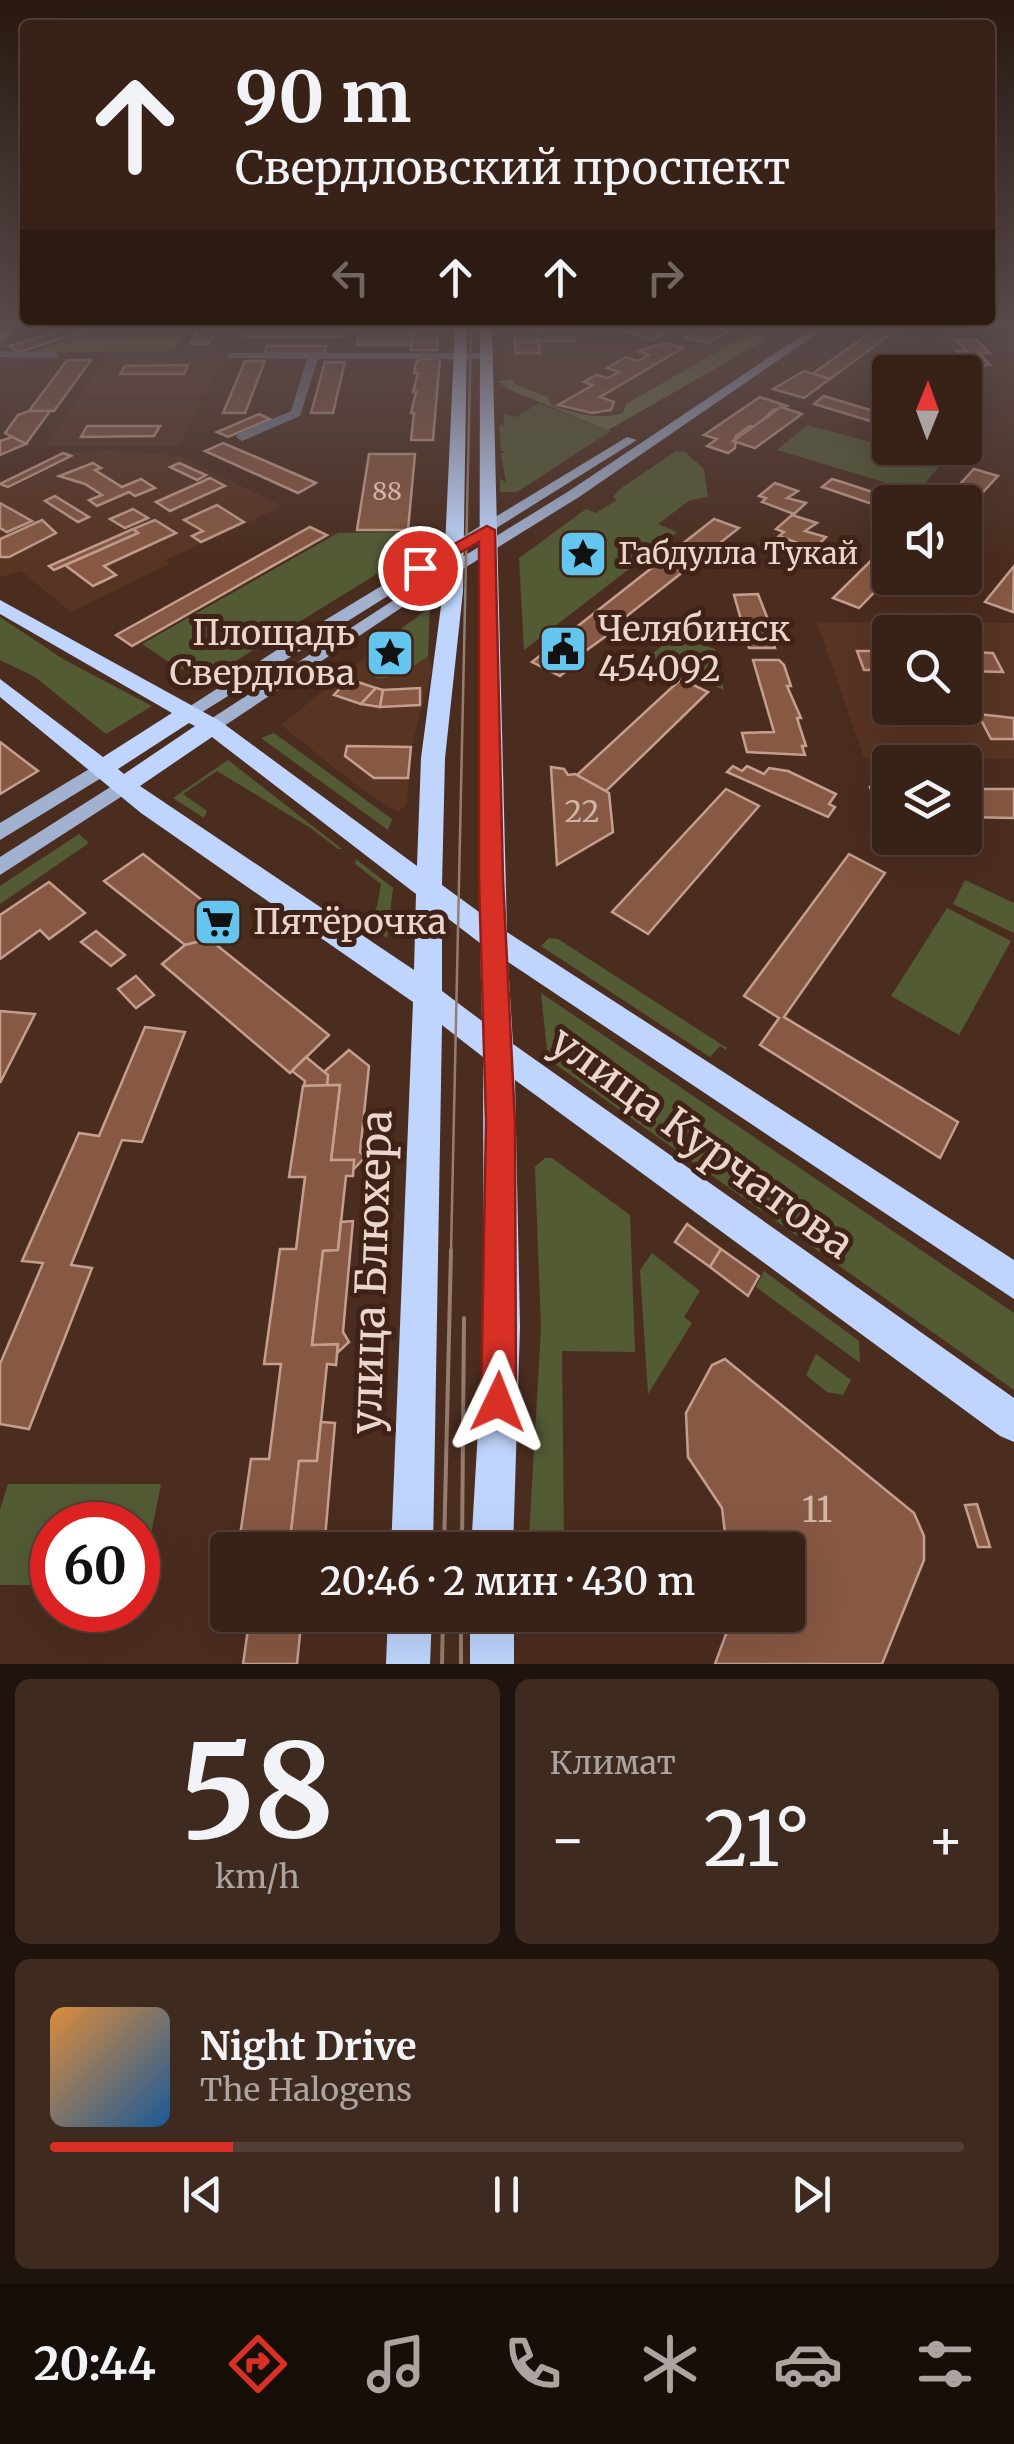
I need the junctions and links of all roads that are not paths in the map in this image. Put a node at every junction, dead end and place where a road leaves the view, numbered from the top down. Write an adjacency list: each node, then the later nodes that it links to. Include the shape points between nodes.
1 (298, 406): 6 (street, via 296,413)
2 (458, 406): 8 (main road, улица Блюхера)
3 (487, 406): 7 (main road)
4 (688, 406): 7 (main road)
5 (698, 406): 7 (main road)
6 (242, 437)
7 (488, 540): 8 (main road); 16 (main road)
8 (453, 560): 11 (main road); 11 (main road, via 387,586); 15 (main road, улица Блюхера, via 449,650 433,758)
9 (0, 606): 11 (main road, улица Курчатова)
10 (0, 686): 12 (main road, улица Курчатова)
11 (201, 719): 12 (main road); 15 (main road, улица Курчатова)
12 (114, 776): 13 (main road); 14 (main road); 17 (main road, улица Курчатова)
13 (0, 833)
14 (0, 867)
15 (432, 890): 16 (main road, улица Курчатова); 17 (main road, улица Блюхера)
16 (494, 938): 18 (main road); 19 (main road, улица Курчатова)
17 (428, 998): 18 (main road, улица Курчатова); 21 (main road, улица Блюхера)
18 (497, 1050): 20 (main road, улица Курчатова); 22 (main road, via 502,1328)
19 (1014, 1281)
20 (1014, 1422)
21 (413, 1532)
22 (493, 1532)
23 (409, 1632): 25 (main road)
24 (492, 1632): 26 (main road)
25 (408, 1664)
26 (492, 1664)

